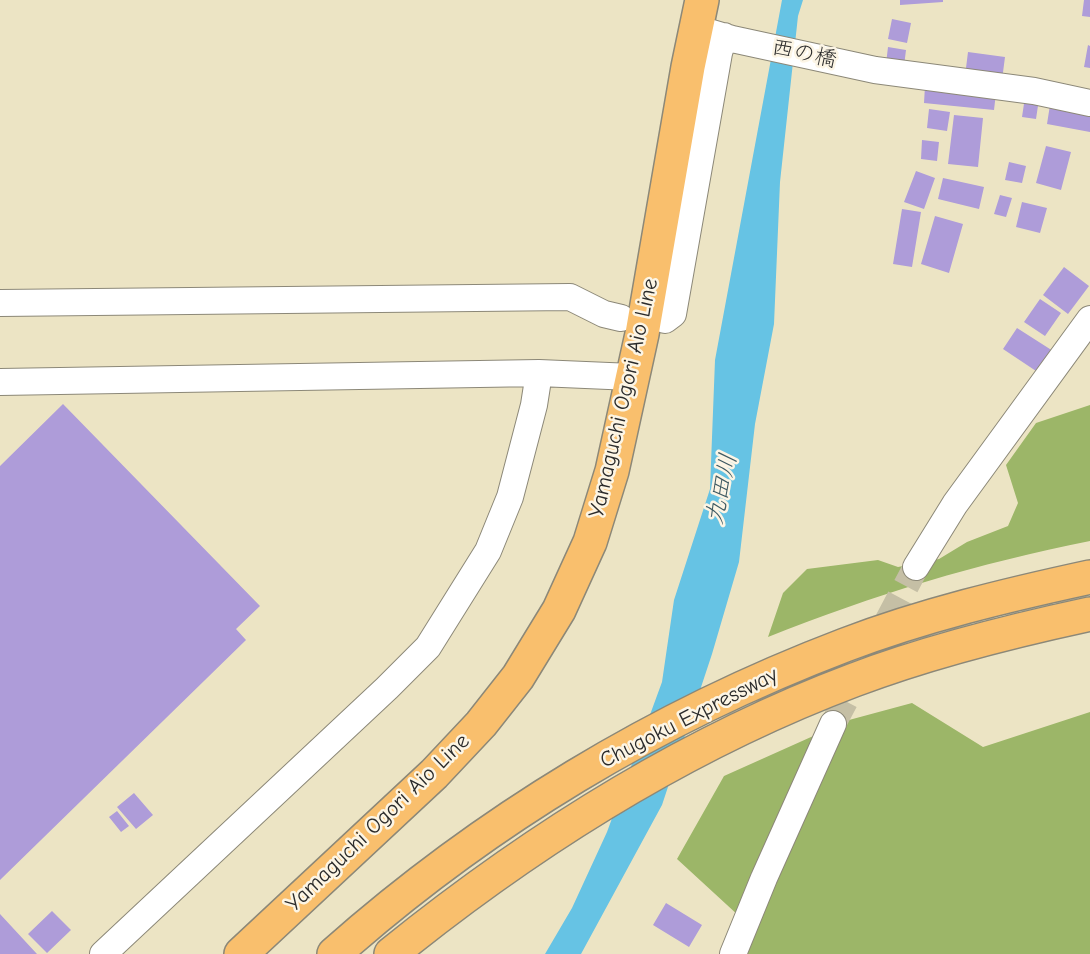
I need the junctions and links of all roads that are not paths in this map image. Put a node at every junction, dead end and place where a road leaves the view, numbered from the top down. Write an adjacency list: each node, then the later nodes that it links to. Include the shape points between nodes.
1 (713, 26): 2 (street, 西の橋, via 875,70 1034,91); 6 (street, via 719,53 673,314); 8 (main road, Yamaguchi Ogori Aio Line)
2 (1090, 103)
3 (0, 303): 4 (street, via 570,297)
4 (621, 318)
5 (1090, 319): 10 (street, via 955,504)
6 (665, 320)
7 (539, 373): 8 (street); 9 (street); 14 (street, via 510,497 488,551 428,647)
8 (632, 377): 15 (main road, Yamaguchi Ogori Aio Line, via 612,471 590,542 560,610 518,677 434,774)
9 (0, 382)
10 (916, 567)
11 (1090, 577): 16 (main road, Chugoku Expressway, via 934,615 773,674 690,713 569,780 508,819 440,866)
12 (1090, 614): 17 (main road, Chugoku Expressway, via 938,653 855,680 668,765 551,835 444,911)
13 (833, 724): 18 (street)
14 (103, 954)
15 (241, 954)
16 (334, 954)
17 (392, 954)
18 (733, 954)

